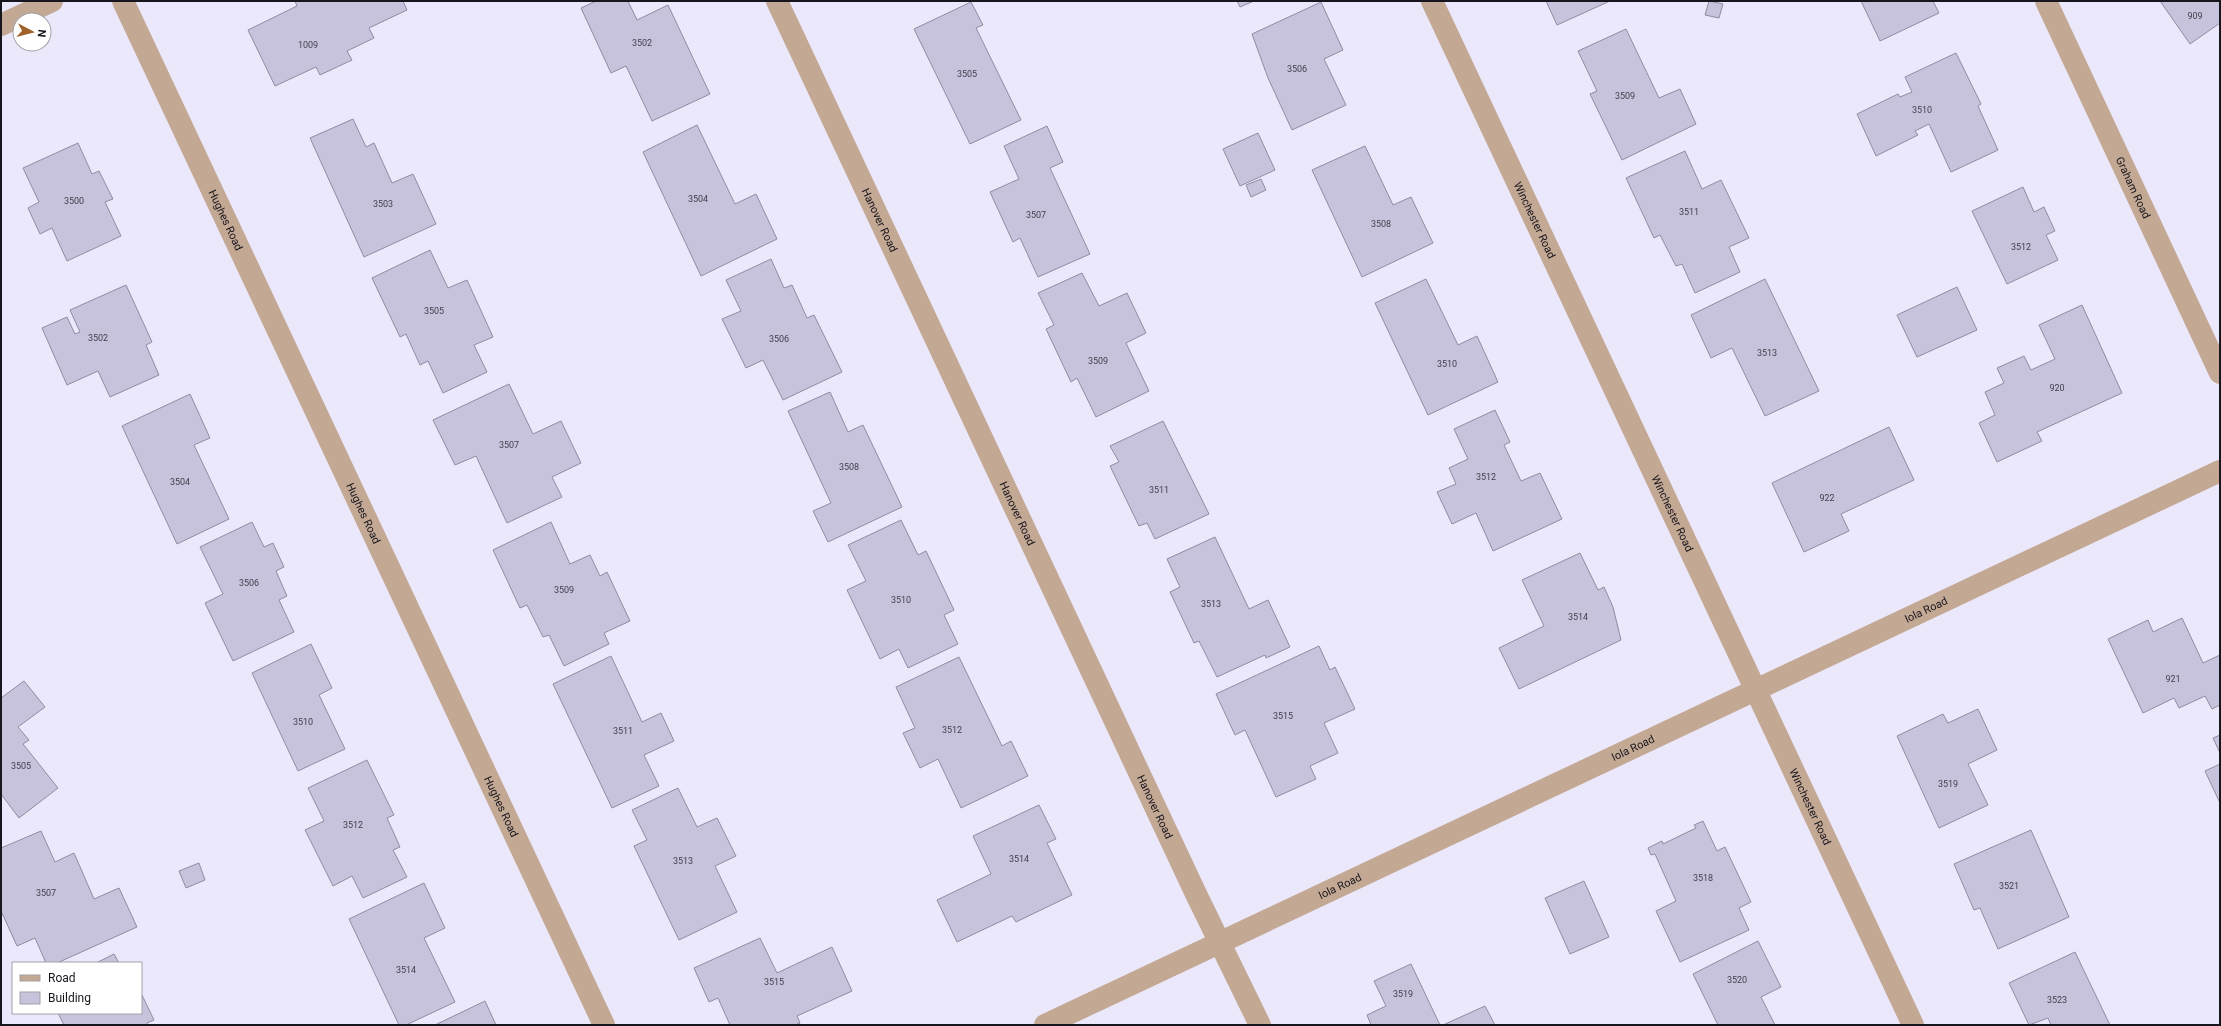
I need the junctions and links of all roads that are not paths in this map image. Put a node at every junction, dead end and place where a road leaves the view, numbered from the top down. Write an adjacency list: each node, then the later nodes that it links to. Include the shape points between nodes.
1 (52, 1): 6 (street)
2 (124, 1): 11 (street, Hughes Road)
3 (777, 1): 10 (street, Hanover Road)
4 (1432, 1): 9 (street, Winchester Road)
5 (2046, 1): 7 (street, Graham Road)
6 (1, 25)
7 (2220, 373)
8 (2220, 471): 9 (street, Iola Road)
9 (1755, 689): 10 (street, Iola Road); 14 (street, Winchester Road)
10 (1221, 943): 12 (street, Iola Road); 13 (street, Hanover Road)
11 (604, 1025)
12 (1045, 1025)
13 (1260, 1025)
14 (1912, 1025)

